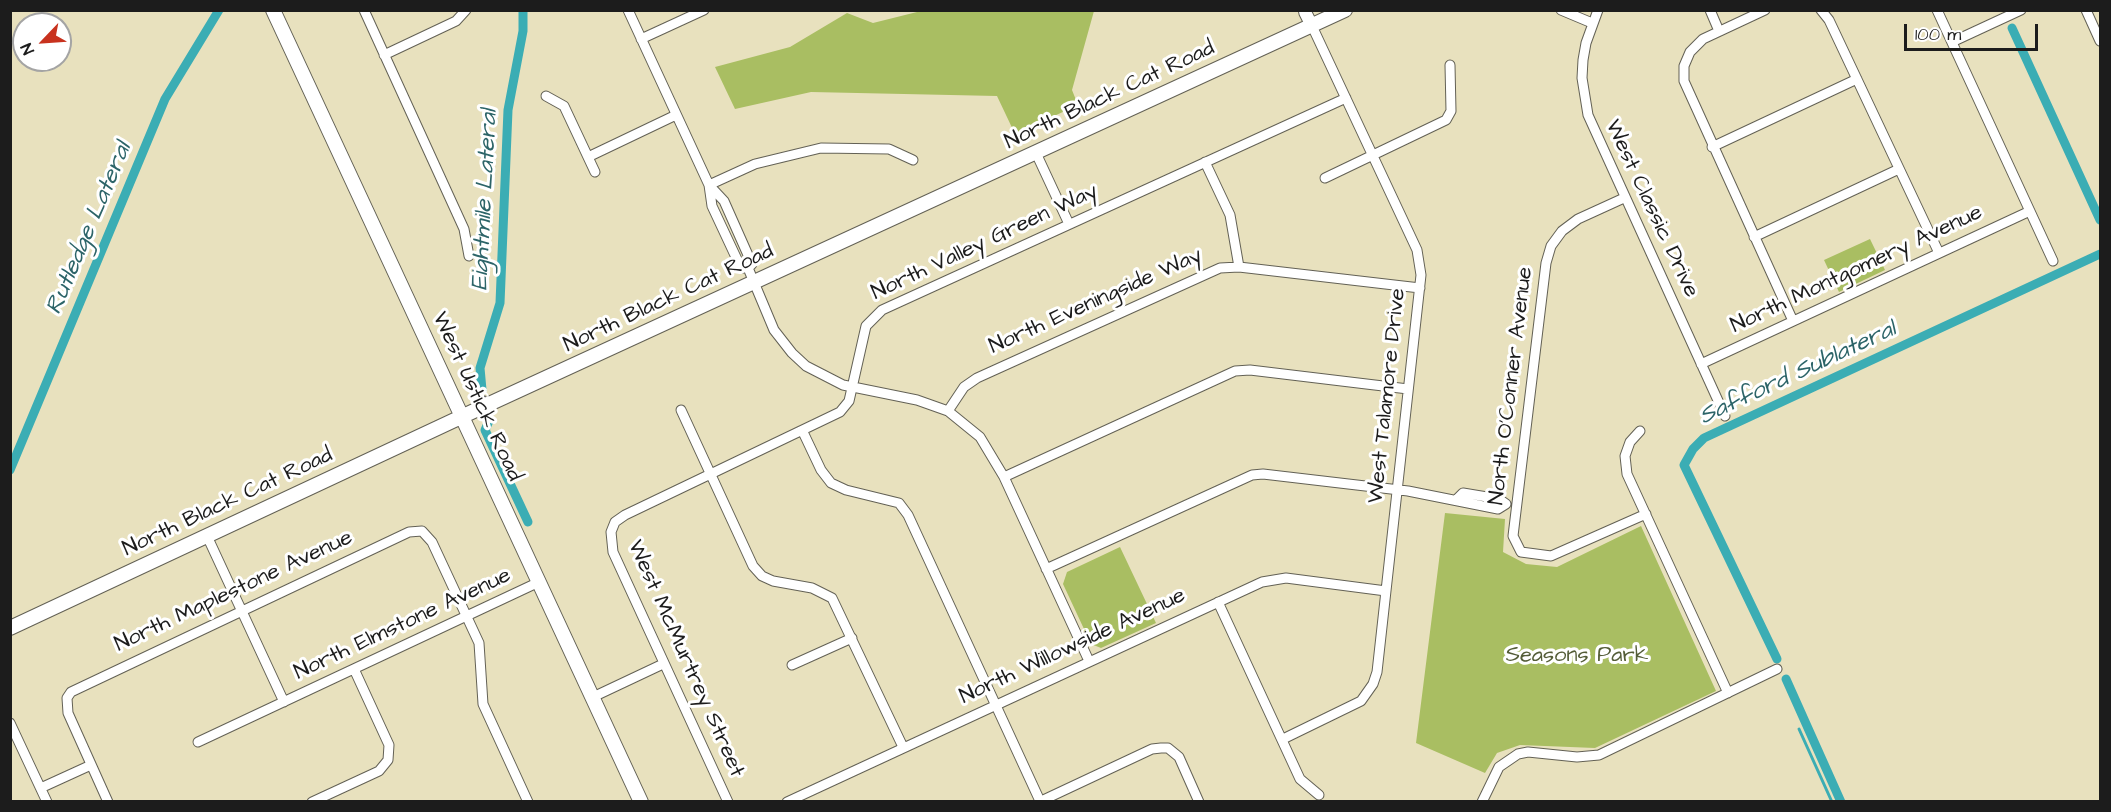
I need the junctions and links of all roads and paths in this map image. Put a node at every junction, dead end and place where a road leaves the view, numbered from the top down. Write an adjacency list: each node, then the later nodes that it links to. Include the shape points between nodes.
1 (273, 10): 55 (main road, West Ustick Road)
2 (363, 10): 22 (street)
3 (466, 10): 22 (street, via 456,21)
4 (628, 10): 19 (street)
5 (704, 10): 19 (street)
6 (1345, 10): 17 (main road, North Black Cat Road)
7 (1561, 10): 16 (street)
8 (1598, 10): 16 (street, West Classic Drive)
9 (1710, 10): 18 (street)
10 (1765, 10): 18 (street)
11 (1821, 10): 24 (street)
12 (1937, 10): 21 (street)
13 (2021, 10): 21 (street)
14 (2086, 10): 20 (street)
15 (1303, 11): 17 (street)
16 (1592, 23): 38 (street, West Classic Drive, via 1583,60 1584,100 1592,129)
17 (1312, 26): 26 (street, West Talamore Drive); 29 (main road, North Black Cat Road)
18 (1719, 31): 28 (street, via 1703,39 1690,52 1684,66 1686,91)
19 (641, 39): 27 (street)
20 (2100, 41)
21 (1952, 42): 39 (street)
22 (384, 56): 43 (street, via 464,229)
23 (1450, 65): 30 (street, via 1451,111 1446,120)
24 (1857, 79): 28 (street); 34 (street)
25 (546, 96): 31 (street, via 564,106)
26 (1346, 98): 30 (street, West Talamore Drive); 33 (street, North Valley Green Way)
27 (676, 115): 31 (street); 37 (street)
28 (1712, 147): 41 (street)
29 (1036, 153): 40 (street); 46 (main road, North Black Cat Road)
30 (1373, 156): 36 (street); 47 (street, West Talamore Drive, via 1417,250)
31 (588, 157): 35 (street)
32 (913, 160): 37 (street, via 889,149 821,148 755,164)
33 (1205, 162): 40 (street, North Valley Green Way); 45 (street, via 1230,215)
34 (1899, 169): 41 (street); 42 (street)
35 (595, 172)
36 (1325, 178)
37 (709, 185): 46 (street, via 712,206 741,268 748,268)
38 (1624, 198): 49 (street, West Classic Drive); 61 (street, North O'Conner Avenue, via 1578,219 1551,246)
39 (2030, 211): 42 (street, North Montgomery Avenue); 44 (street)
40 (1069, 224): 50 (street, North Valley Green Way, via 882,310 866,326)
41 (1754, 237): 48 (street)
42 (1939, 254): 48 (street, North Montgomery Avenue)
43 (469, 256)
44 (2053, 261)
45 (1239, 267): 47 (street, North Eveningside Way); 53 (street, North Eveningside Way, via 1205,273 989,372 964,387)
46 (754, 283): 50 (street, via 774,330 792,353 820,375); 55 (main road, North Black Cat Road)
47 (1420, 288): 51 (street, West Talamore Drive)
48 (1793, 321): 49 (street, North Montgomery Avenue)
49 (1701, 364): 54 (street, West Classic Drive)
50 (852, 388): 53 (street, via 917,400); 57 (street, North Valley Green Way, via 849,401 840,412)
51 (1408, 389): 59 (street, via 1235,371); 60 (street, West Talamore Drive)
52 (681, 410): 58 (street)
53 (948, 411): 59 (street, via 980,437)
54 (1725, 416)
55 (462, 417): 64 (main road, North Black Cat Road); 66 (main road, West Ustick Road)
56 (1640, 431): 62 (street, via 1630,442 1625,466)
57 (803, 432): 58 (street, North Valley Green Way); 81 (street, via 831,483 898,503 908,515)
58 (711, 475): 63 (street, North Valley Green Way, via 625,515); 72 (street, via 753,566 772,581 823,591 838,606)
59 (1004, 477): 65 (street)
60 (1397, 490): 61 (street, via 1498,509 1506,504); 65 (street, via 1252,475); 67 (street, West Talamore Drive)
61 (1517, 506): 62 (street, North O'Conner Avenue, via 1513,536 1517,547 1528,554 1559,554)
62 (1646, 514): 78 (street)
63 (611, 531): 74 (street, West McMurtrey Street, via 613,552)
64 (207, 536): 69 (street); 71 (main road, North Black Cat Road)
65 (1046, 569): 73 (street)
66 (539, 582): 70 (street, North Elmstone Avenue); 79 (main road, West Ustick Road)
67 (1386, 591): 68 (street, North Willowside Avenue, via 1276,578); 83 (street, West Talamore Drive, via 1377,672 1368,693 1352,707)
68 (1218, 602): 73 (street, North Willowside Avenue); 83 (street)
69 (242, 611): 70 (street, North Maplestone Avenue, via 410,532 422,531 432,542); 80 (street); 86 (street, North Maplestone Avenue, via 75,689 67,698 68,713)
70 (467, 616): 76 (street, North Elmstone Avenue); 92 (street, via 479,644 483,704)
71 (10, 628)
72 (852, 638): 75 (street); 85 (street)
73 (1089, 661): 81 (street, North Willowside Avenue)
74 (663, 664): 79 (street); 94 (street, West McMurtrey Street)
75 (792, 665)
76 (354, 669): 80 (street, North Elmstone Avenue); 91 (street, via 389,745 388,760 379,771)
77 (1777, 669): 78 (street)
78 (1728, 693): 98 (street, via 1599,755 1518,753 1499,767)
79 (593, 697): 93 (main road, West Ustick Road)
80 (284, 702): 84 (street, North Elmstone Avenue)
81 (995, 705): 85 (street, North Willowside Avenue); 96 (street)
82 (10, 723): 89 (street)
83 (1283, 740): 88 (street, via 1300,779)
84 (198, 742)
85 (903, 747): 95 (street, North Willowside Avenue)
86 (91, 765): 87 (street); 90 (street)
87 (45, 786)
88 (1319, 795)
89 (47, 801)
90 (108, 801)
91 (312, 801)
92 (528, 801)
93 (641, 801)
94 (728, 801)
95 (787, 801)
96 (1040, 801): 97 (street, via 1152,749 1168,748 1179,757)
97 (1200, 801)
98 (1482, 801)

